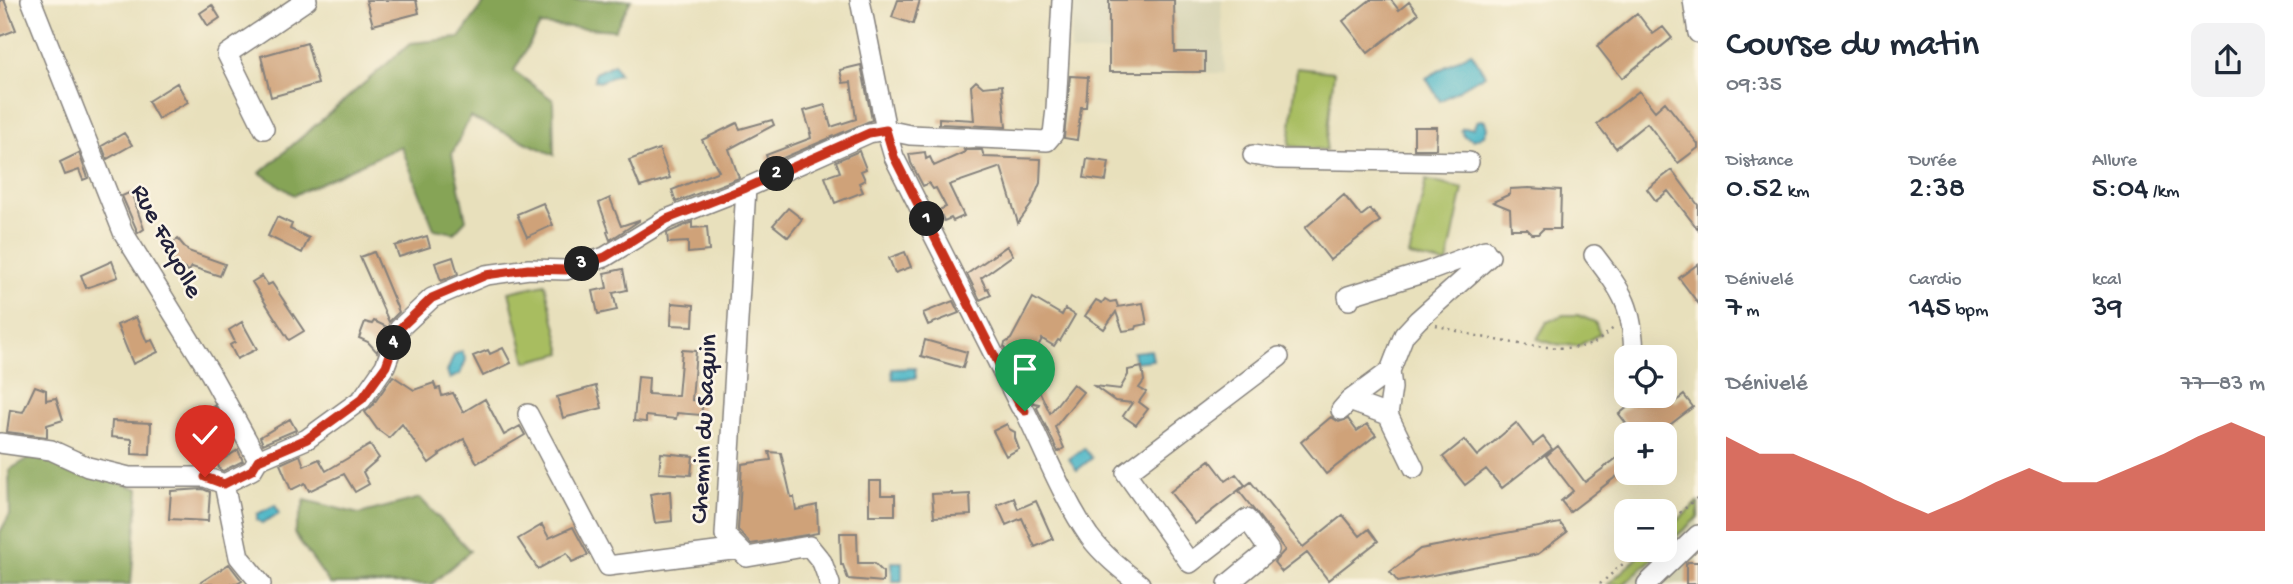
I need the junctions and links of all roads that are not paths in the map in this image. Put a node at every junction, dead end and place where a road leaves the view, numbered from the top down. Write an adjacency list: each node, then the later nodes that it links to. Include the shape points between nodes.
1 (31, 0): 20 (street, Rue Fayolle, via 123,232)
2 (307, 0): 7 (street, via 227,54)
3 (860, 0): 8 (street)
4 (1062, 0): 8 (street, via 1056,109 1048,141)
5 (1693, 0): 6 (street)
6 (1698, 33)
7 (264, 129)
8 (886, 130): 11 (street, via 869,133); 25 (street, via 894,157 1069,502 1090,537)
9 (1253, 155): 10 (street)
10 (1469, 162)
11 (746, 188): 20 (street, via 667,219 605,257 566,270 486,275 432,298 399,329 386,366 362,399 307,439); 24 (street, Chemin du Saquin, via 725,536)
12 (1594, 256): 14 (street, via 1628,305)
13 (1349, 300): 16 (street, via 1348,296 1488,253 1404,335)
14 (1634, 345)
15 (1279, 357): 28 (street, via 1126,473 1190,564 1247,519 1269,550)
16 (1390, 371): 18 (street); 18 (street, via 1345,405)
17 (528, 414): 24 (street, via 608,566)
18 (1388, 415): 21 (street)
19 (0, 443): 22 (street, via 51,450 88,467 130,477 205,477)
20 (258, 460): 22 (street, via 252,470)
21 (1414, 468)
22 (224, 484): 26 (street, via 239,557)
23 (1698, 534): 29 (street)
24 (739, 549): 27 (street, Chemin du Saquin, via 747,557 809,546 822,562)
25 (1132, 581)
26 (261, 584)
27 (830, 584)
28 (1228, 584)
29 (1647, 584)

